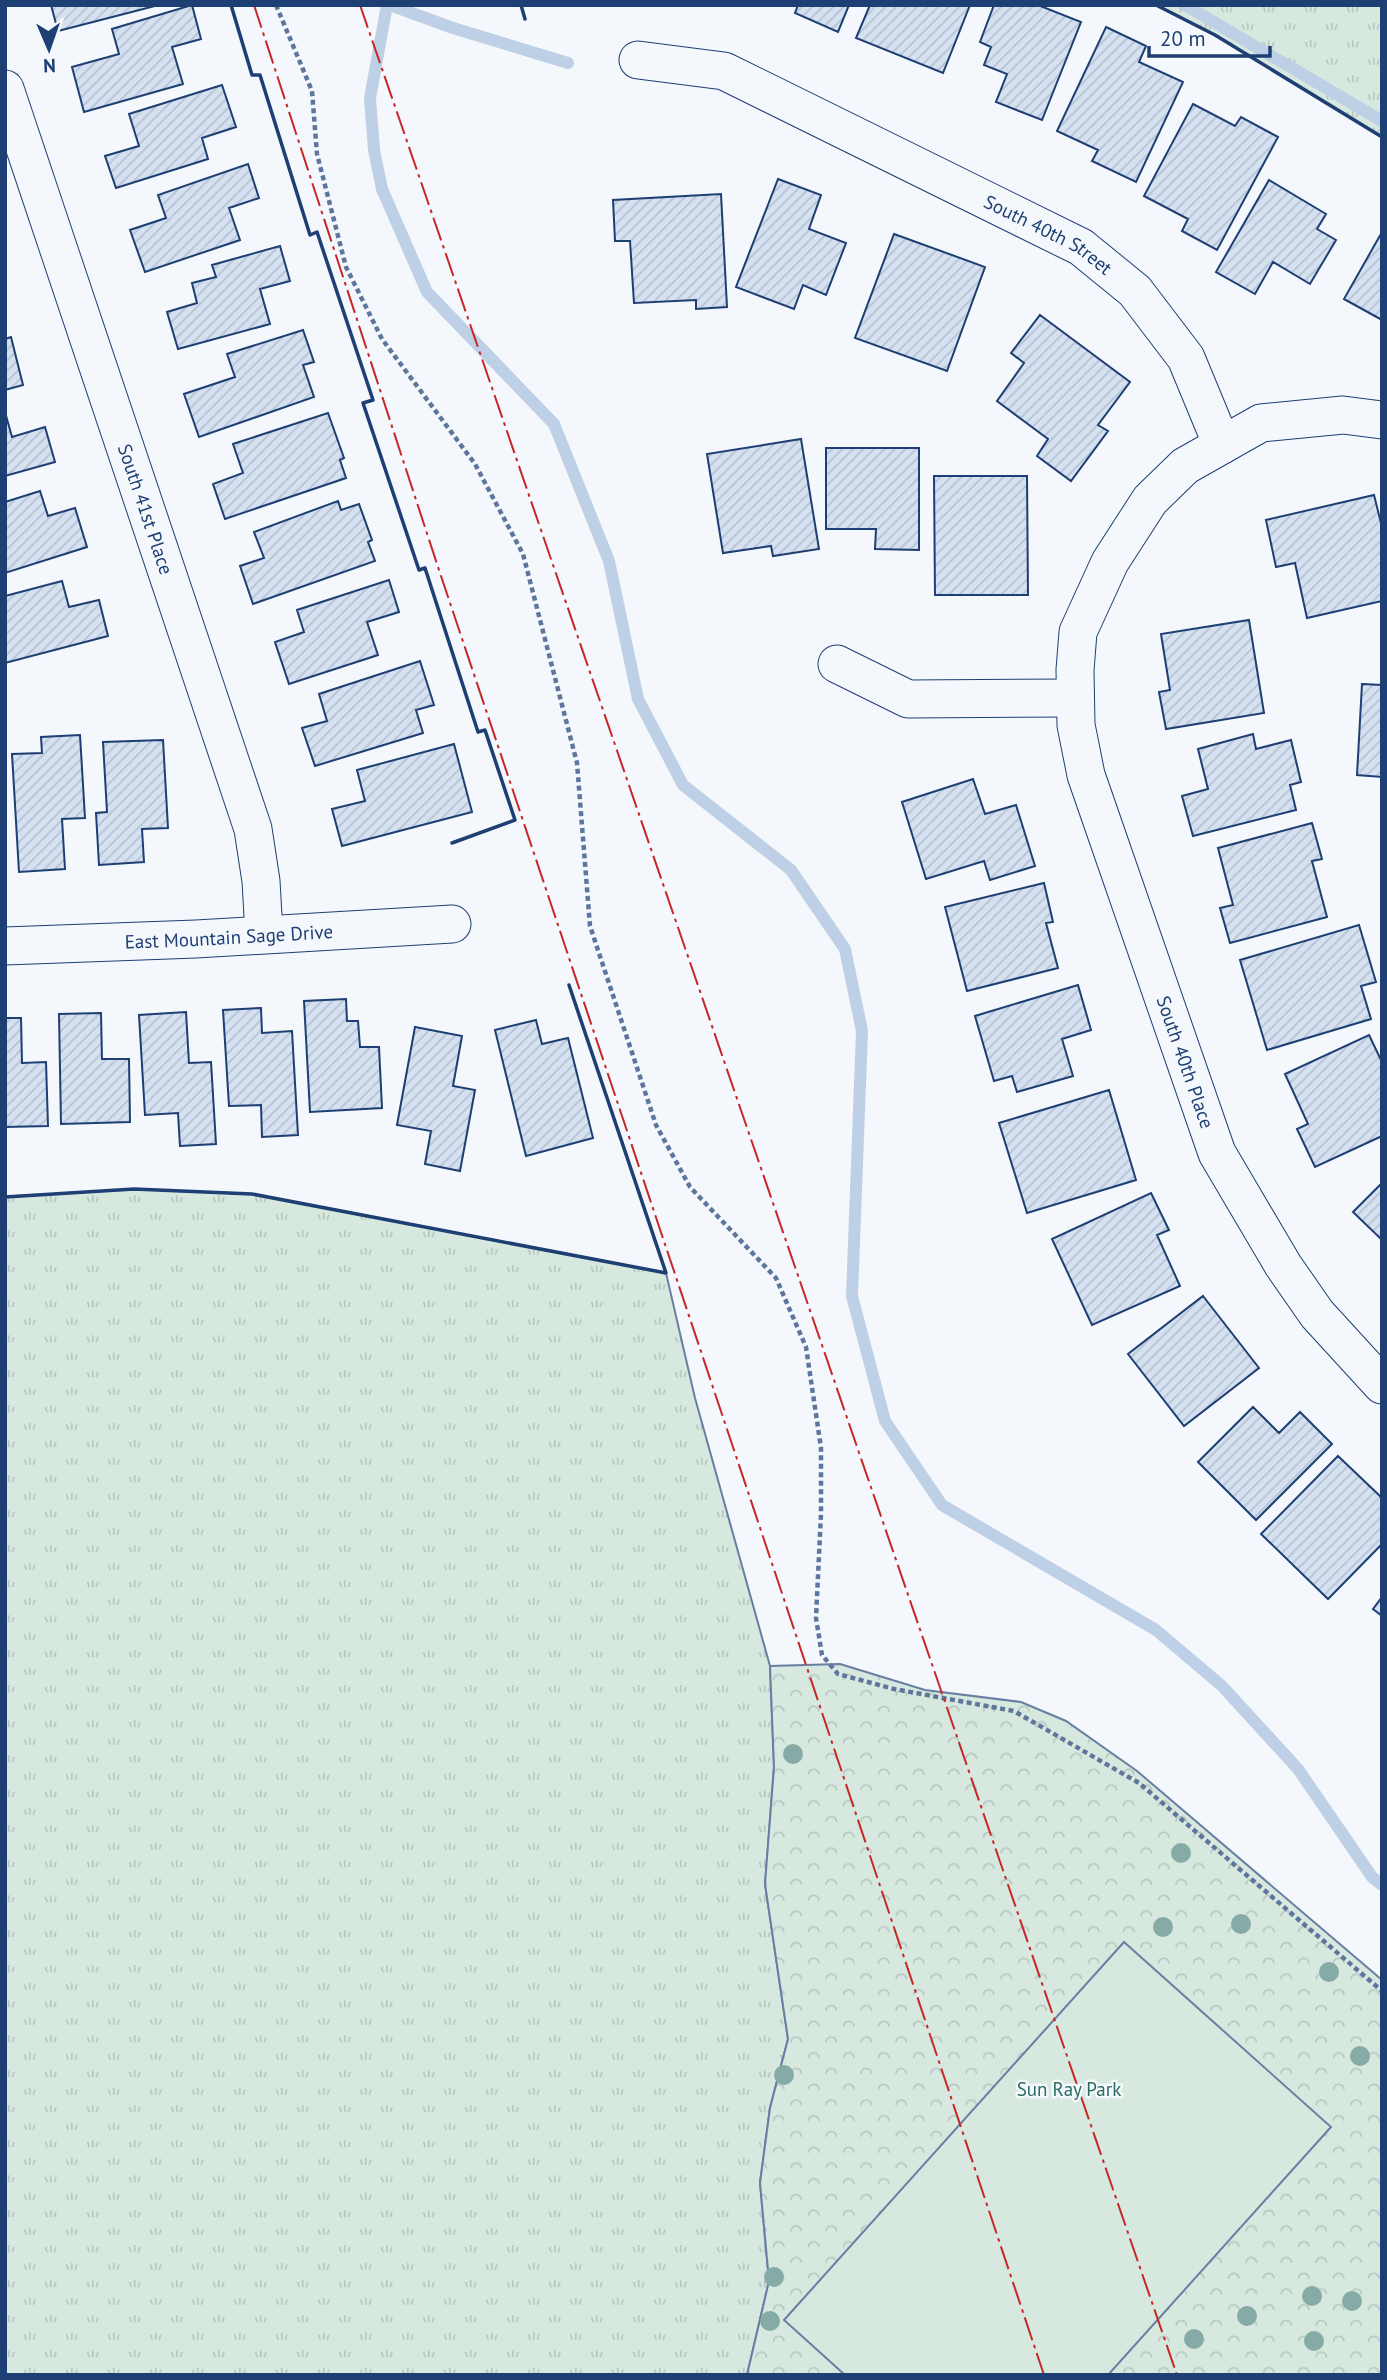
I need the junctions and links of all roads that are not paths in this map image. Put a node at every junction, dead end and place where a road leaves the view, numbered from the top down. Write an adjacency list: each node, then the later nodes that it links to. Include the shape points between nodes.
1 (638, 60): 4 (street, South 40th Street, via 724,71 1081,247 1135,291 1186,358)
2 (5, 89): 8 (street, South 41st Place, via 253,829)
3 (1382, 420): 4 (street, via 1343,415 1261,423)
4 (1222, 445): 6 (street, South 40th Place, via 1185,466 1150,500 1110,562 1078,632)
5 (836, 664): 6 (street, via 908,699)
6 (1075, 698): 10 (street, South 40th Place, via 1086,775 1217,1153 1317,1314)
7 (452, 924): 8 (street, East Mountain Sage Drive)
8 (264, 934): 9 (street, East Mountain Sage Drive)
9 (5, 946)
10 (1382, 1385)

